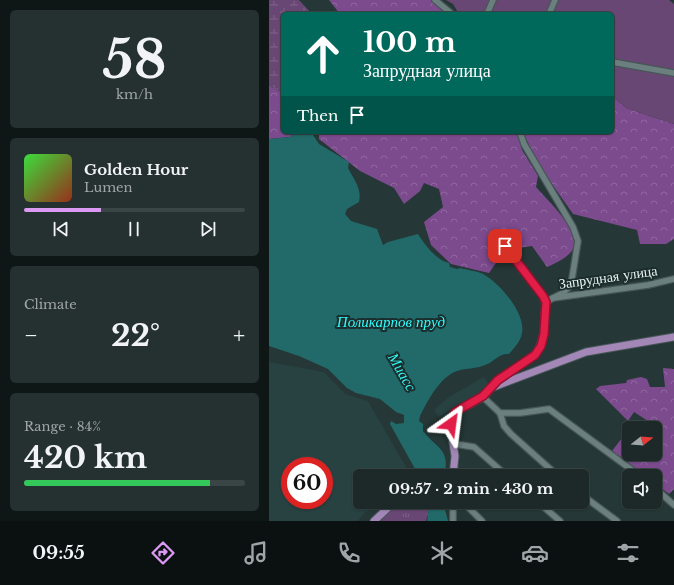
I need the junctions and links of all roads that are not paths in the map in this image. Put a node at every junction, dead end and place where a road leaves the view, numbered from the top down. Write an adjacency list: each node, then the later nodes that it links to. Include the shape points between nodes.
1 (435, 0): 4 (street)
2 (493, 0): 5 (street)
3 (555, 0): 6 (street)
4 (450, 12)
5 (488, 12)
6 (550, 12)
7 (614, 62): 8 (street)
8 (674, 73)
9 (521, 134): 12 (street, via 524,144 573,226 578,241 571,285)
10 (505, 246): 13 (street, Запрудная улица)
11 (674, 279): 12 (street, Запрудная улица)
12 (553, 298): 13 (street, Запрудная улица)
13 (546, 302): 15 (street, Запрудная улица, via 541,346 535,355 498,380)
14 (674, 337): 15 (main road, via 597,349)
15 (491, 388): 16 (main road)
16 (483, 396): 17 (street); 18 (main road, via 461,407 451,417)
17 (500, 413): 21 (street, via 504,426 511,434); 22 (street, via 549,409)
18 (455, 444): 19 (main road); 20 (street, via 474,447)
19 (453, 469)
20 (499, 469)
21 (550, 469)
22 (630, 469)
23 (662, 494): 25 (street)
24 (589, 500): 34 (street)
25 (674, 505)
26 (387, 509): 30 (main road)
27 (453, 509): 31 (street)
28 (470, 509): 32 (street)
29 (546, 509): 33 (street)
30 (374, 521)
31 (453, 521)
32 (482, 521)
33 (560, 521)
34 (617, 521)

